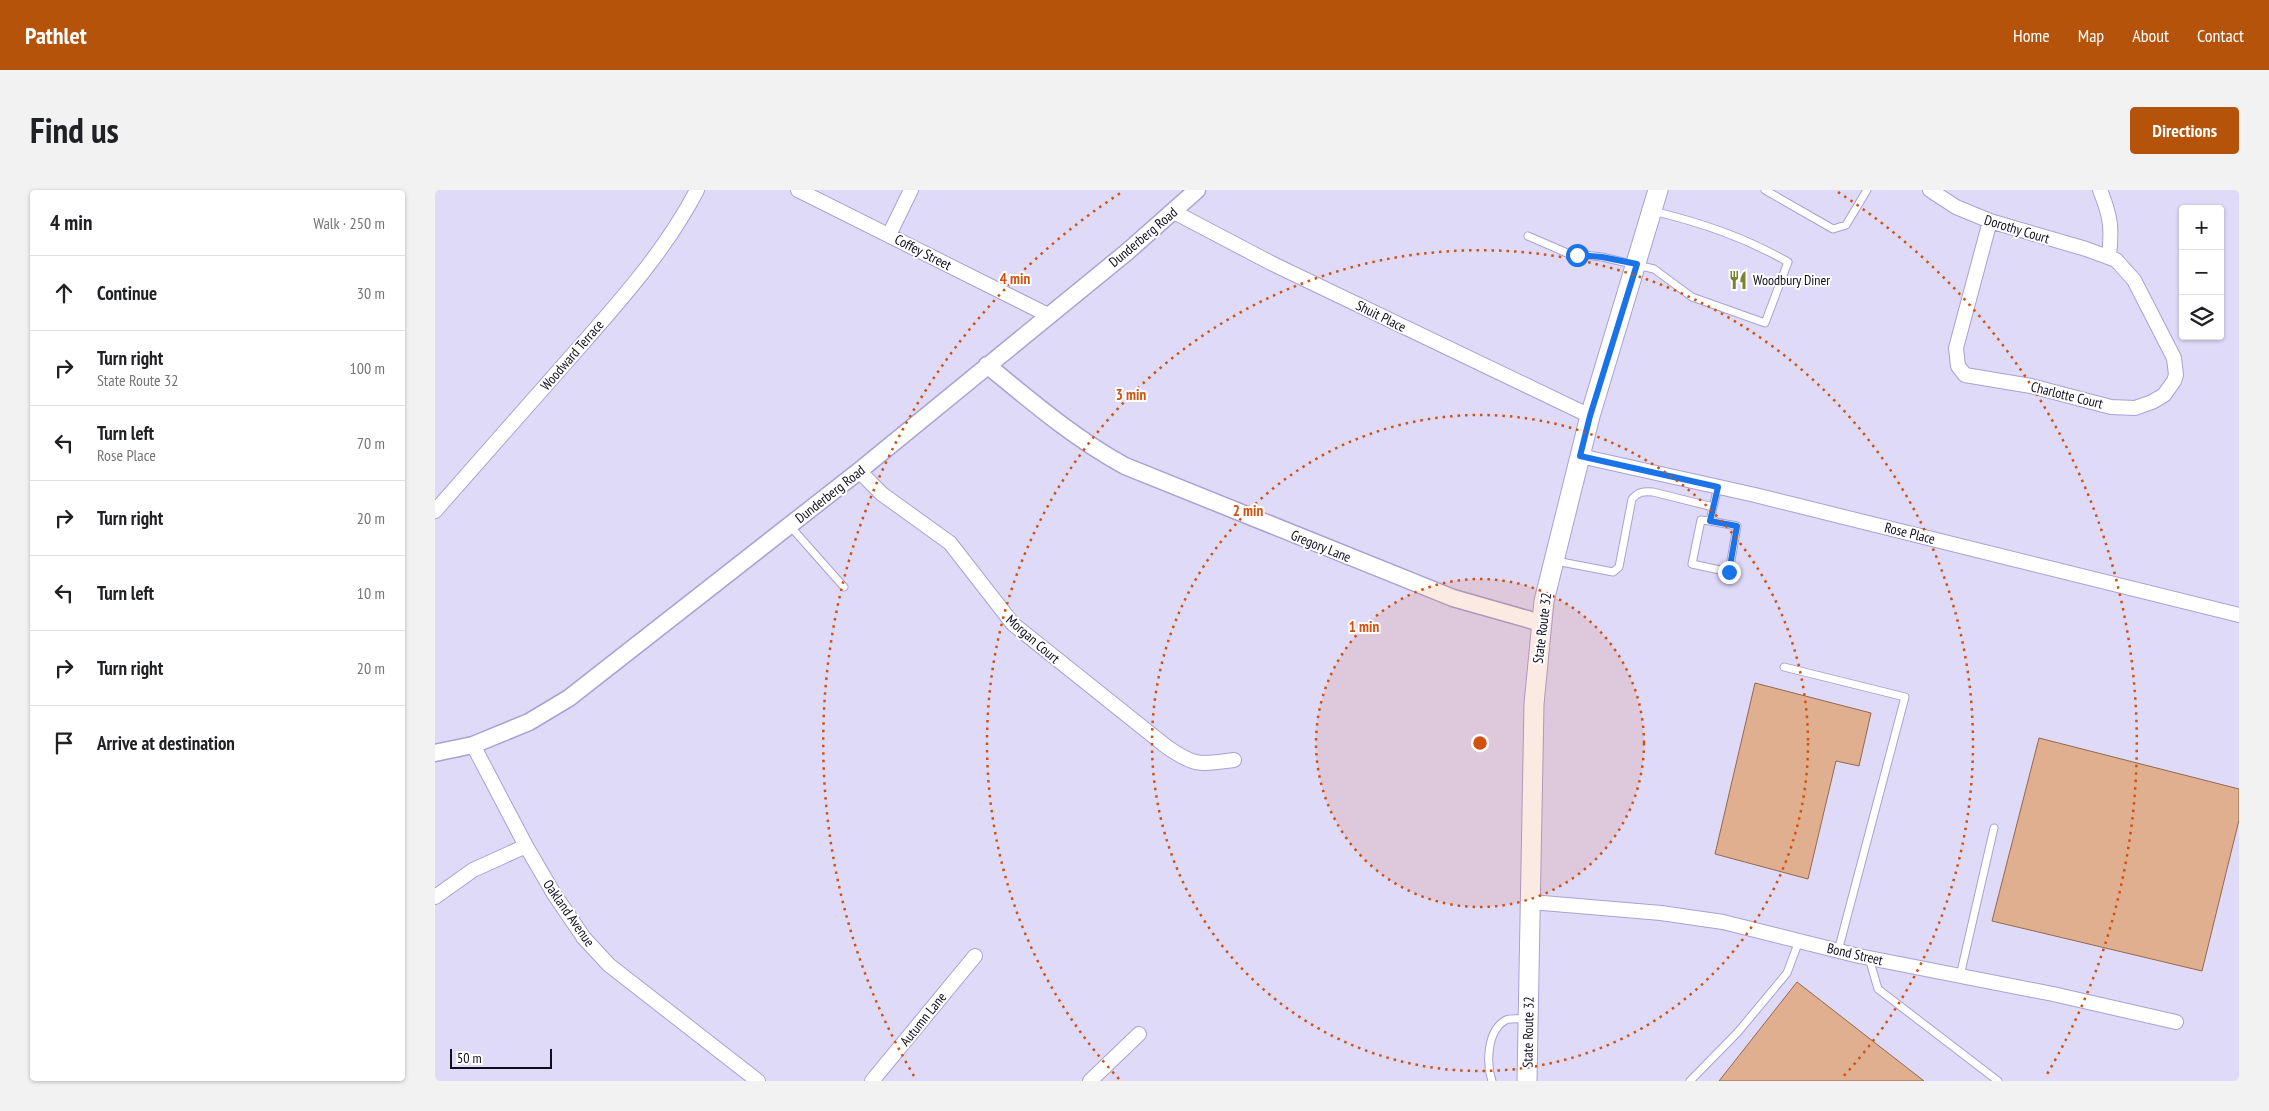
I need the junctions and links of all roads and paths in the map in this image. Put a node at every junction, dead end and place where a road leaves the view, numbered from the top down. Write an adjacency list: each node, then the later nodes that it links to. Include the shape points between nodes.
1 (697, 190): 23 (street, Woodward Terrace, via 666,242 613,308)
2 (798, 190): 12 (street, Coffey Street)
3 (911, 190): 12 (street)
4 (1197, 190): 10 (street, Dunderberg Road)
5 (1765, 190): 6 (lane, via 1833,229 1846,225)
6 (1867, 190)
7 (1930, 190): 11 (street, Dorothy Court, via 1956,207)
8 (2100, 190): 14 (street, via 2109,212 2112,234)
9 (1655, 196): 15 (main road, State Route 32); 15 (lane, via 1788,262 1765,323 1692,297 1654,269)
10 (1174, 212): 16 (street, Dunderberg Road); 18 (street, Shuit Place, via 1271,263)
11 (1990, 221): 14 (street, Dorothy Court); 14 (street, Charlotte Court, via 1956,348 1958,366 1965,375 2031,386 2111,407 2135,408 2164,395 2174,381 2174,358 2134,280)
12 (889, 235): 16 (street, Coffey Street)
13 (1529, 236): 15 (lane, via 1567,254)
14 (2109, 257)
15 (1637, 264): 18 (main road, State Route 32)
16 (1048, 315): 17 (street, Dunderberg Road)
17 (987, 365): 20 (street, Dunderberg Road); 29 (street, Gregory Lane, via 1058,423 1095,450 1125,466 1453,598)
18 (1590, 416): 19 (main road, State Route 32)
19 (1580, 456): 21 (street, Rose Place); 26 (main road, State Route 32)
20 (859, 471): 25 (street, Dunderberg Road); 33 (street, Morgan Court, via 882,494 950,543 1013,624 1167,747 1187,761 1202,764)
21 (1718, 487): 22 (lane); 28 (street, Rose Place)
22 (1713, 508): 24 (lane); 26 (lane, via 1643,491 1632,499 1617,570 1609,573)
23 (435, 511)
24 (1710, 521): 24 (lane, via 1701,520 1692,564 1729,572 1737,526)
25 (790, 526): 27 (lane); 31 (street, Dunderberg Road, via 569,698 529,722)
26 (1553, 560): 29 (main road, State Route 32)
27 (844, 587)
28 (2239, 615)
29 (1541, 623): 37 (main road, State Route 32, via 1535,704)
30 (1784, 667): 39 (lane, via 1905,697)
31 (473, 745): 32 (street, Dunderberg Road); 35 (street, Oakland Avenue)
32 (435, 753)
33 (1234, 760)
34 (1995, 828): 42 (lane)
35 (526, 846): 36 (street, via 473,870); 46 (street, Oakland Avenue, via 584,938 609,965)
36 (435, 896)
37 (1531, 902): 38 (street, Bond Street, via 1661,913 1723,922); 43 (main road, State Route 32)
38 (1799, 941): 39 (street, Bond Street); 51 (lane, via 1787,973 1738,1032)
39 (1838, 951): 41 (street, Bond Street)
40 (975, 956): 47 (street, Autumn Lane)
41 (1869, 958): 42 (street, Bond Street); 52 (lane, via 1878,989)
42 (1960, 976): 44 (street, Bond Street)
43 (1528, 1019): 49 (lane, via 1507,1019 1495,1029 1489,1066); 50 (main road, State Route 32)
44 (2176, 1022)
45 (1139, 1034): 48 (street)
46 (758, 1081)
47 (872, 1081)
48 (1090, 1081)
49 (1492, 1081)
50 (1527, 1081)
51 (1691, 1081)
52 (1998, 1081)

